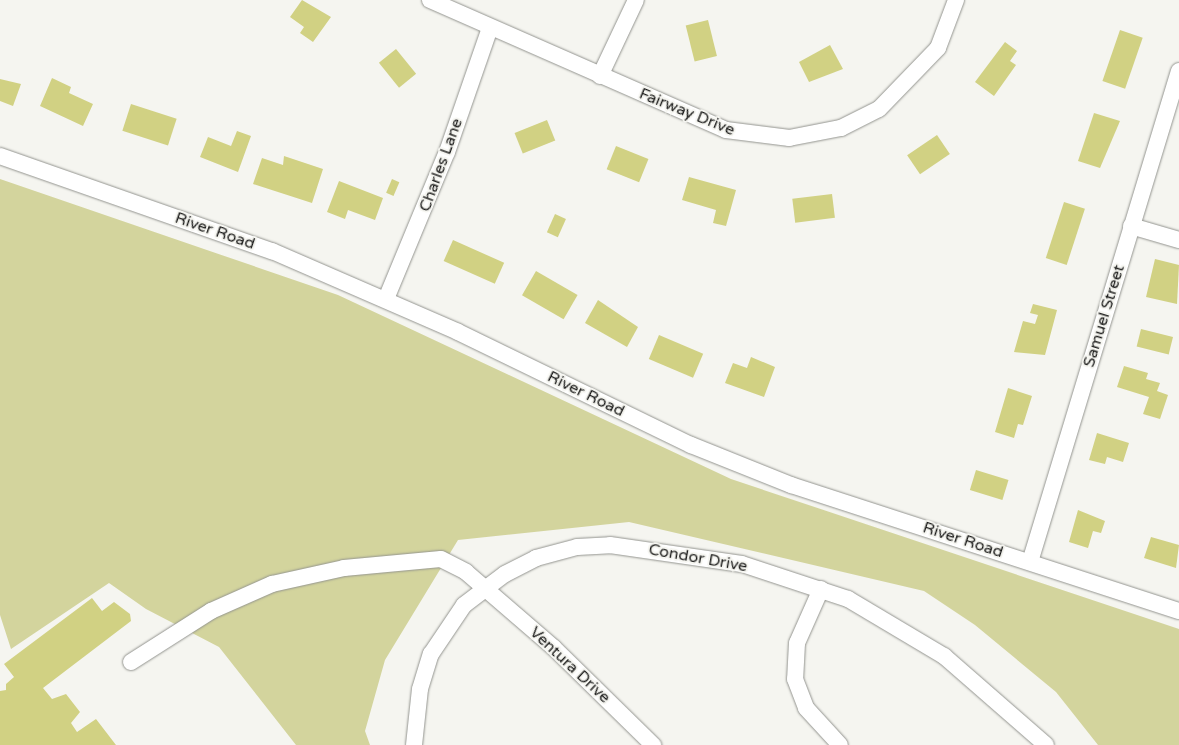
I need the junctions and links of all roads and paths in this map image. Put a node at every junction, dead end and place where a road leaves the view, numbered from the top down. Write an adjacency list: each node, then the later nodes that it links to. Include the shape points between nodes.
1 (430, 0): 4 (street, Fairway Drive)
2 (636, 0): 6 (street)
3 (956, 0): 6 (street, Fairway Drive, via 938,48 905,87 862,119 817,135 768,138 726,130)
4 (490, 28): 6 (street, Fairway Drive); 10 (street, Charles Lane, via 443,161)
5 (1179, 71): 8 (street, Samuel Street)
6 (600, 76)
7 (0, 156): 10 (street, River Road, via 272,251)
8 (1131, 226): 9 (street); 11 (street, Samuel Street)
9 (1179, 240)
10 (386, 299): 11 (street, River Road, via 691,445 791,485)
11 (1030, 562): 14 (street, River Road)
12 (484, 588): 13 (street, Condor Drive, via 550,553 610,546 742,564); 15 (street, Ventura Drive, via 455,564 441,559 314,574 272,584 219,608); 16 (street, Condor Drive, via 450,622 431,654 420,689); 17 (street, Ventura Drive)
13 (821, 589): 18 (street, via 797,642 796,679 806,708); 19 (street, Condor Drive, via 848,599 944,656)
14 (1179, 611)
15 (131, 662)
16 (414, 745)
17 (653, 745)
18 (840, 745)
19 (1046, 745)

